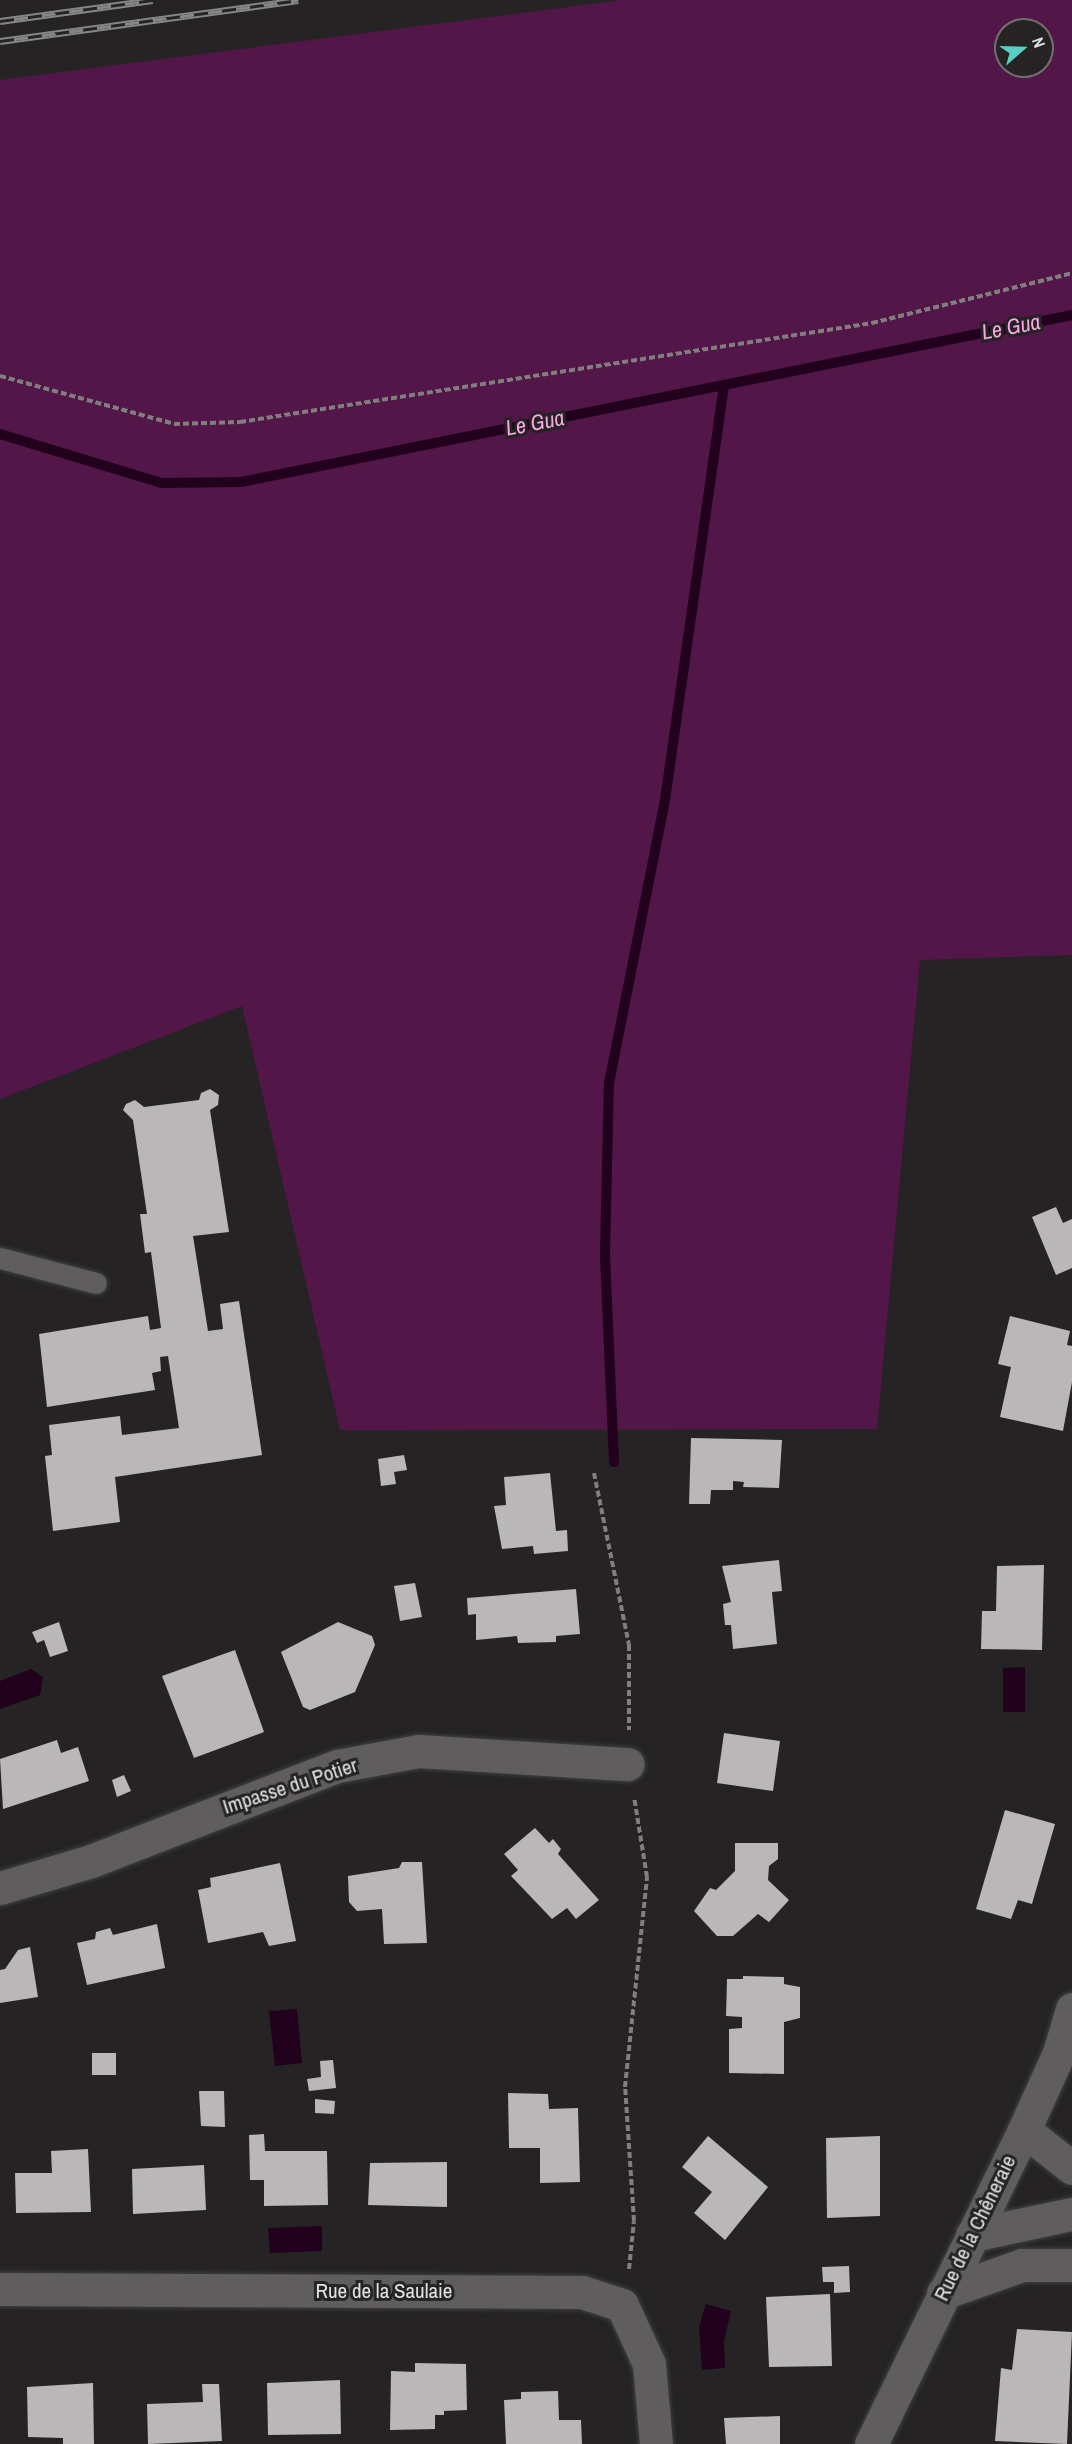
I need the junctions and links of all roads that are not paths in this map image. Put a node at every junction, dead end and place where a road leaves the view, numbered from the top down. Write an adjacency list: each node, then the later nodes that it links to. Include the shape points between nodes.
1 (0, 1258): 2 (lane)
2 (96, 1284)
3 (628, 1764): 4 (street, Impasse du Potier, via 419,1751 337,1766 91,1861)
4 (0, 1888)
5 (1072, 2009): 6 (street, Rue de la Chêneraie, via 1059,2052)
6 (1024, 2130): 7 (street); 9 (street, Rue de la Chêneraie)
7 (1072, 2169)
8 (1072, 2214): 9 (street)
9 (972, 2235): 12 (street, Rue de la Chêneraie)
10 (1072, 2265): 12 (street, via 1022,2265)
11 (0, 2289): 13 (street, Rue de la Saulaie, via 582,2292 622,2305 649,2364)
12 (943, 2294): 14 (street, Rue de la Chêneraie)
13 (656, 2444)
14 (871, 2444)

